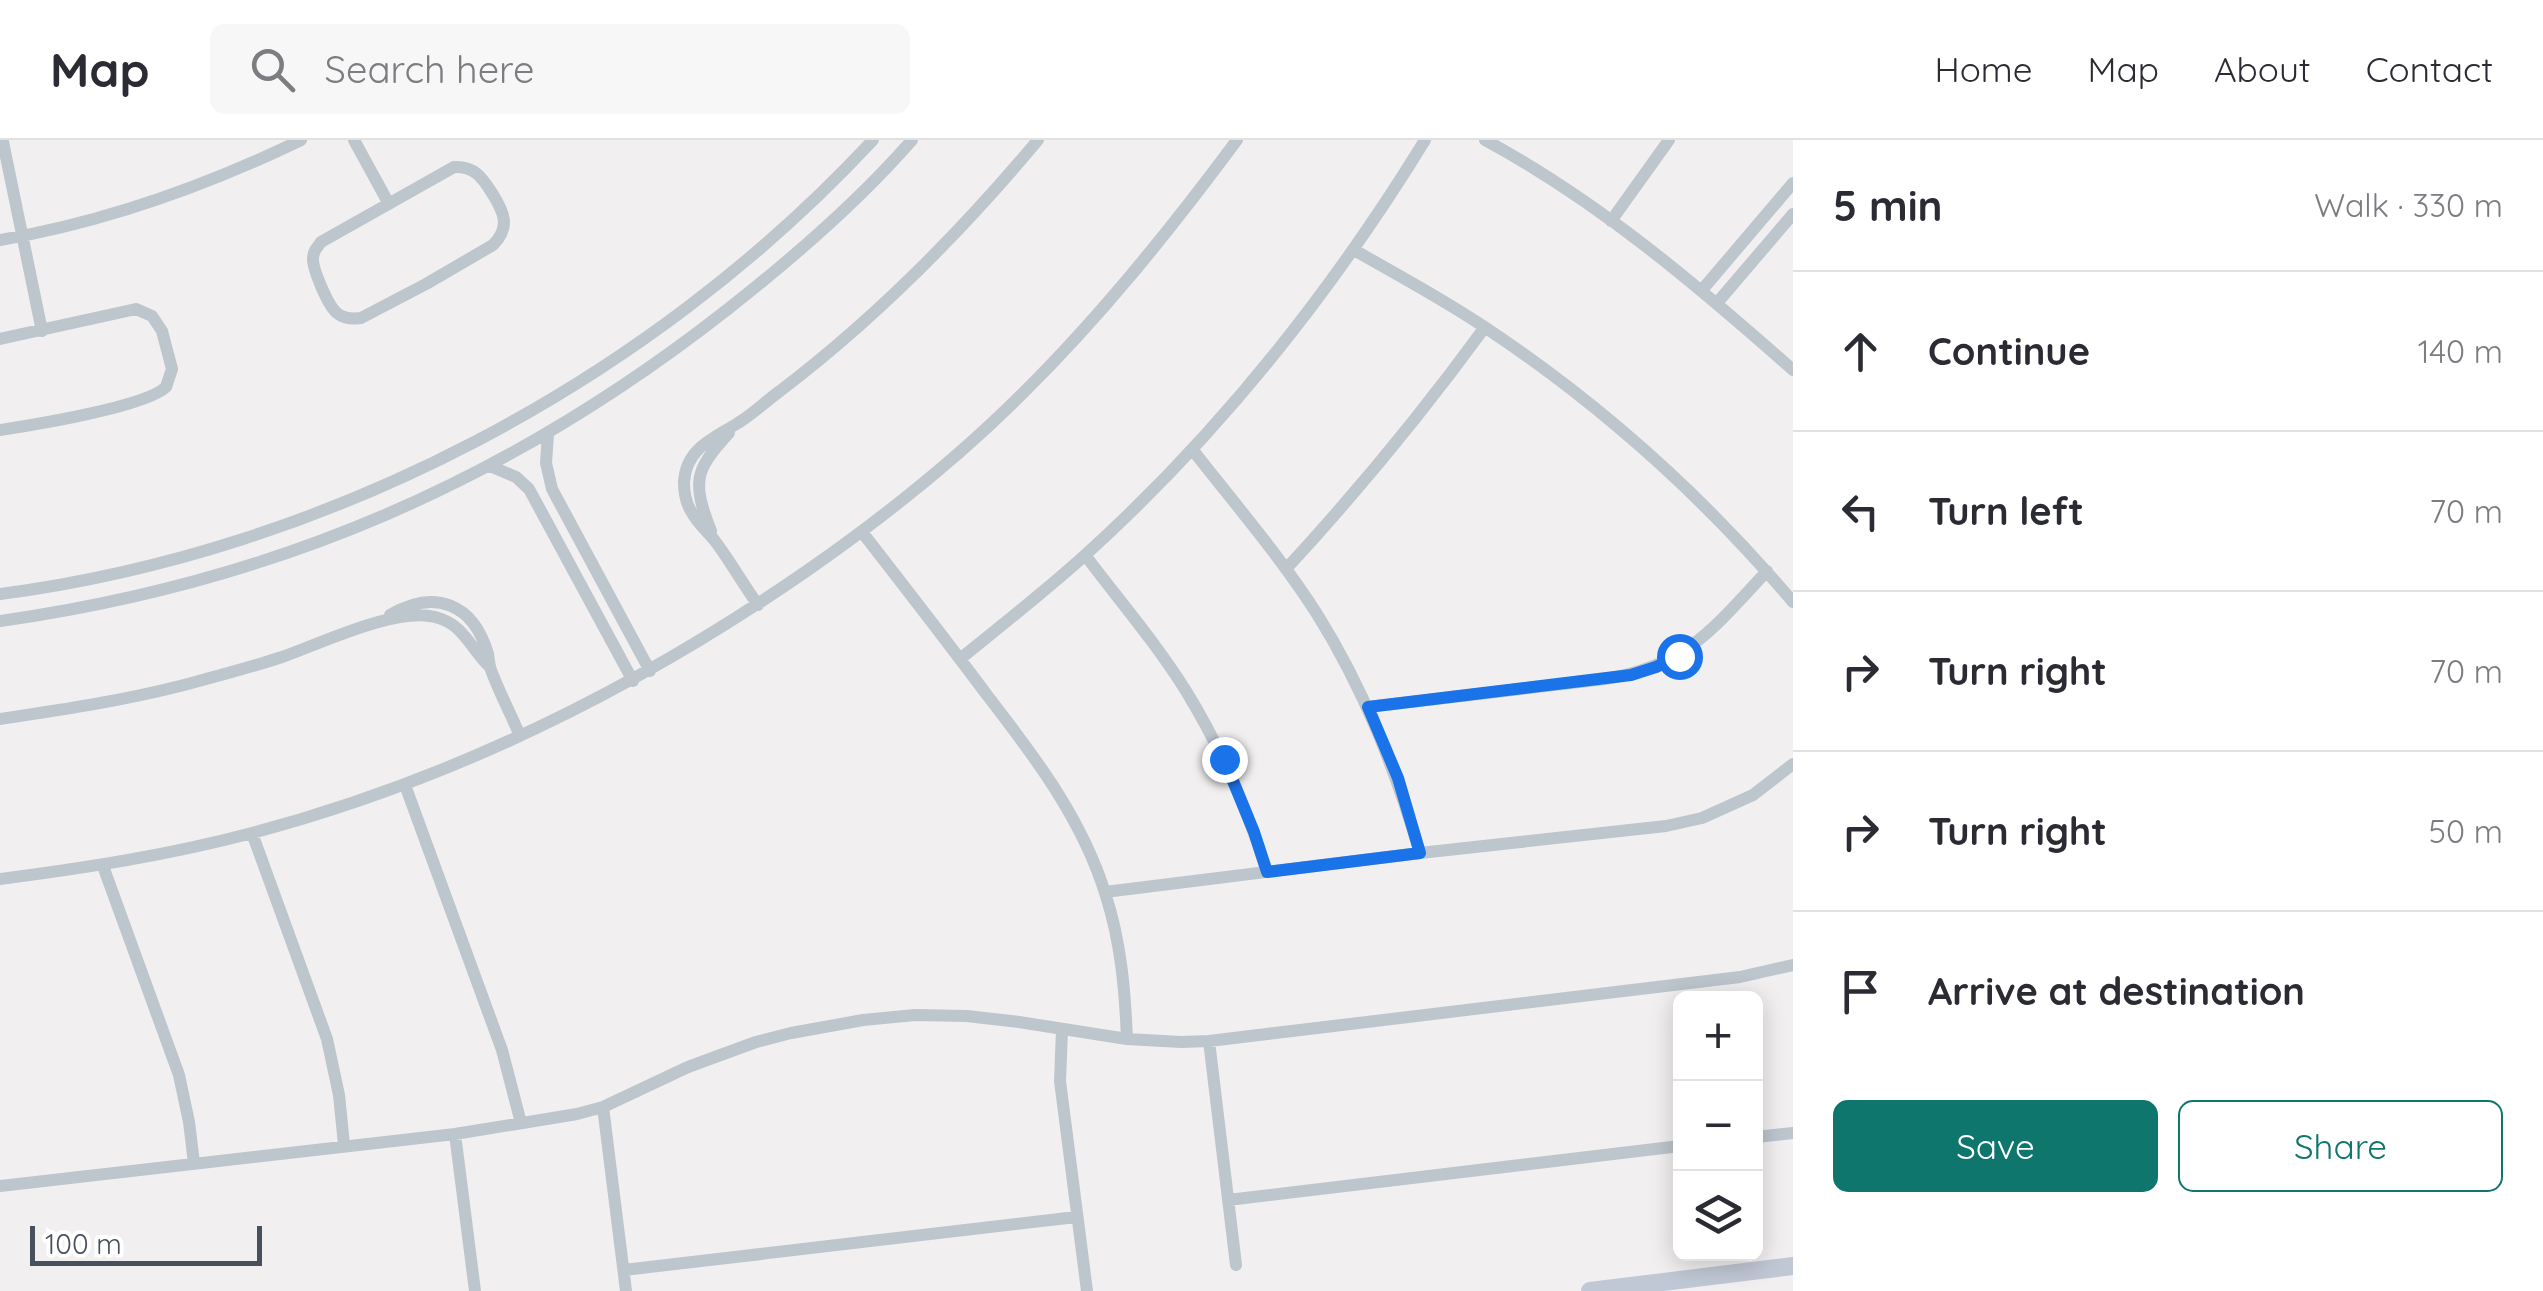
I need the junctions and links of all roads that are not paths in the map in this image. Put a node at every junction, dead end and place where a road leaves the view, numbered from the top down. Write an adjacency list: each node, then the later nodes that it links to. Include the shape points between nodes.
1 (301, 140): 15 (street, via 134,208)
2 (354, 140): 12 (street)
3 (874, 140): 34 (street, via 682,310 579,382 470,445 246,538 100,577)
4 (912, 140): 25 (street, via 851,204 745,296)
5 (1038, 140): 36 (street, via 890,298 809,369 702,444 690,461 684,492 691,512)
6 (1236, 140): 28 (street, via 1100,314 1022,395)
7 (1426, 140): 17 (street)
8 (1485, 140): 14 (street)
9 (1669, 140): 14 (street)
10 (4, 142): 15 (street)
11 (1793, 183): 18 (street)
12 (389, 204): 12 (street, via 327,237 316,250 314,266 331,306 344,317 361,318 426,284 493,245 504,230 503,211 484,180 462,166)
13 (1793, 214): 19 (street)
14 (1611, 220): 18 (street)
15 (24, 236): 16 (street); 21 (street)
16 (0, 240)
17 (1354, 250): 20 (street); 26 (street)
18 (1702, 290): 19 (street)
19 (1718, 303): 23 (street)
20 (1485, 327): 32 (street, via 1357,492); 33 (street, via 1662,465)
21 (42, 331): 22 (street); 24 (street, via 127,310 145,312 162,331 170,378 151,397)
22 (0, 339)
23 (1793, 370)
24 (0, 430)
25 (548, 434): 27 (street); 29 (street, via 549,481)
26 (1192, 449): 30 (street); 32 (street)
27 (490, 466): 31 (street, via 529,489); 37 (street, via 378,519 216,577)
28 (862, 532): 36 (street); 38 (street)
29 (588, 555): 31 (street); 39 (street)
30 (1084, 556): 38 (street); 49 (street, via 1163,657 1205,724)
31 (570, 564): 40 (street)
32 (1286, 569): 41 (street)
33 (1766, 571): 35 (street); 41 (street, via 1700,641 1656,667)
34 (0, 594)
35 (1793, 602)
36 (758, 605): 39 (street)
37 (0, 622)
38 (960, 658): 51 (street, via 1065,803)
39 (650, 671): 40 (street)
40 (632, 681): 43 (street)
41 (1368, 707): 47 (street)
42 (0, 718): 43 (street, via 177,686 414,615 444,619 462,630 490,666)
43 (520, 736): 45 (street)
44 (1793, 764): 47 (street, via 1753,796 1702,818)
45 (405, 785): 46 (street); 57 (street, via 502,1050)
46 (252, 833): 48 (street); 61 (street, via 327,1039)
47 (1420, 853): 49 (street)
48 (103, 866): 50 (street); 63 (street, via 180,1075)
49 (1267, 872): 51 (street)
50 (0, 879)
51 (1105, 892): 54 (street, via 1122,961)
52 (1793, 964): 55 (street, via 1740,977)
53 (1062, 1030): 54 (street); 56 (street, via 915,1015 826,1026 722,1054); 66 (street, via 1060,1080)
54 (1127, 1038): 55 (street)
55 (1209, 1041): 65 (street)
56 (602, 1107): 57 (street); 69 (street)
57 (521, 1122): 59 (street)
58 (1793, 1132): 60 (street)
59 (455, 1134): 61 (street); 70 (street)
60 (1763, 1136)
61 (344, 1145): 63 (street)
62 (1673, 1147): 65 (street)
63 (194, 1163): 64 (street)
64 (0, 1186)
65 (1228, 1200): 67 (street)
66 (1076, 1217): 69 (street); 72 (street)
67 (1236, 1265)
68 (1793, 1266): 73 (street)
69 (624, 1270): 71 (street)
70 (473, 1291)
71 (626, 1291)
72 (1087, 1291)
73 (1590, 1291)

